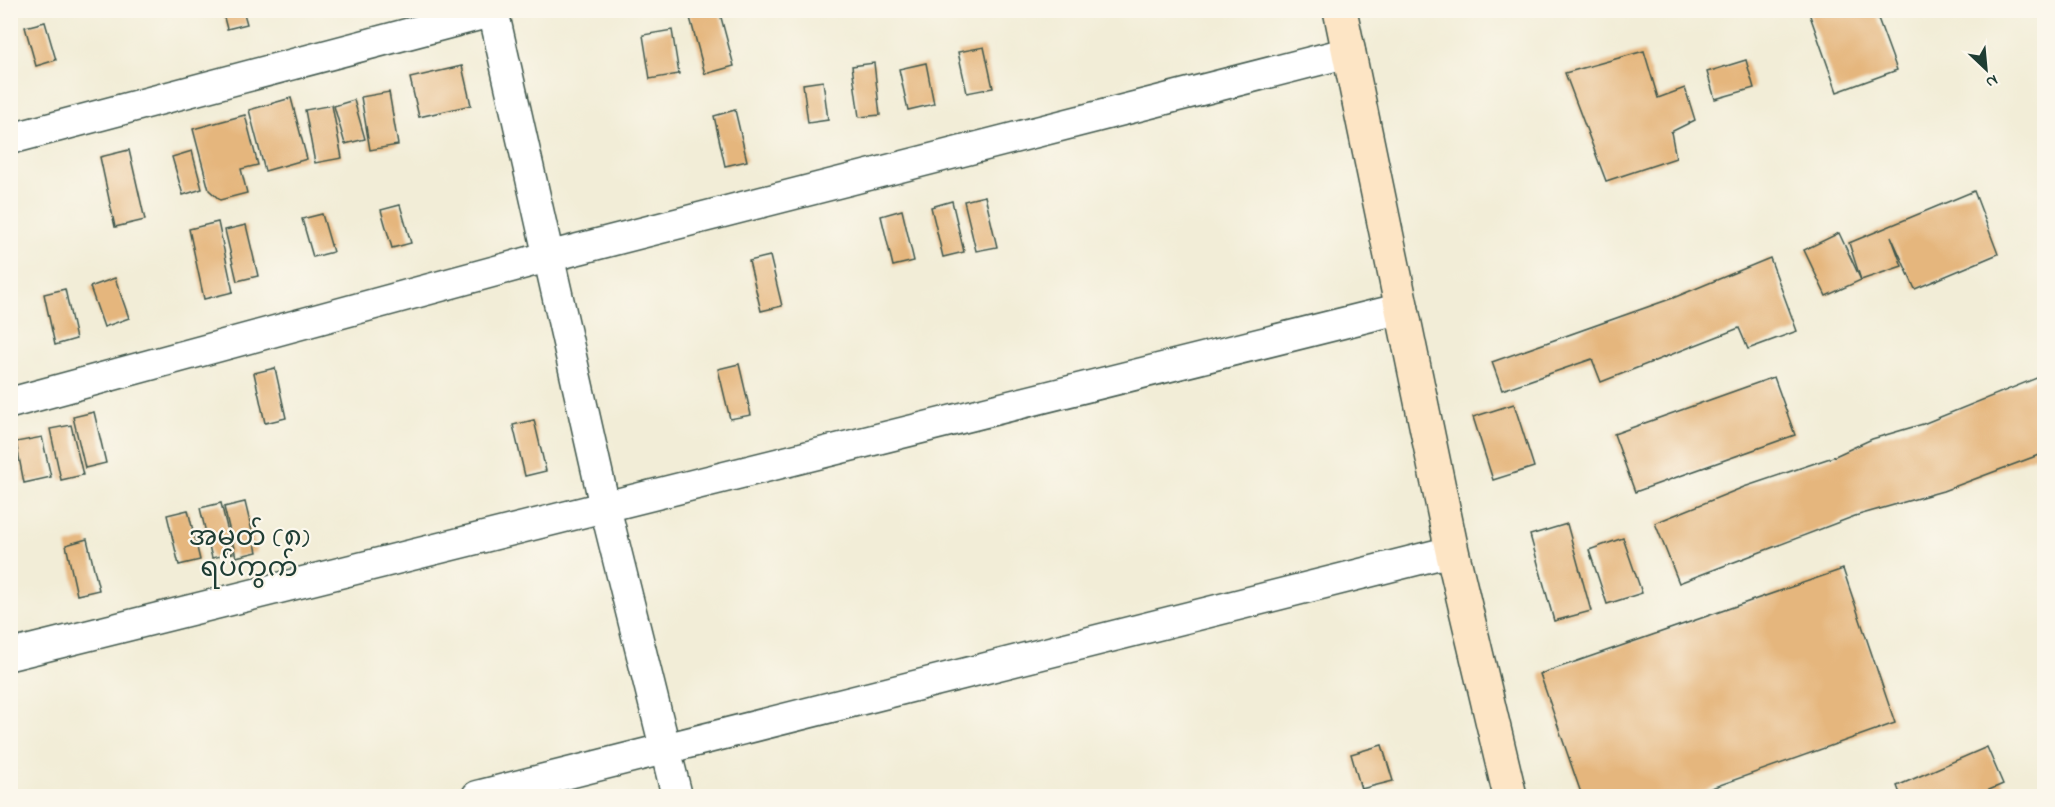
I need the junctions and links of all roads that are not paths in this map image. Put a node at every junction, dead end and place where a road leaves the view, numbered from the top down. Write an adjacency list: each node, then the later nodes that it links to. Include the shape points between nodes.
1 (1340, 10): 3 (street)
2 (495, 11): 4 (street); 5 (street)
3 (1350, 52): 5 (street); 6 (street)
4 (10, 139)
5 (550, 256): 7 (street); 8 (street)
6 (1403, 308): 8 (street); 9 (street)
7 (10, 403)
8 (605, 507): 10 (street); 11 (street)
9 (1452, 550): 11 (street); 14 (street)
10 (10, 655)
11 (667, 749): 12 (street); 13 (street)
12 (477, 796)
13 (676, 796)
14 (1510, 796)

